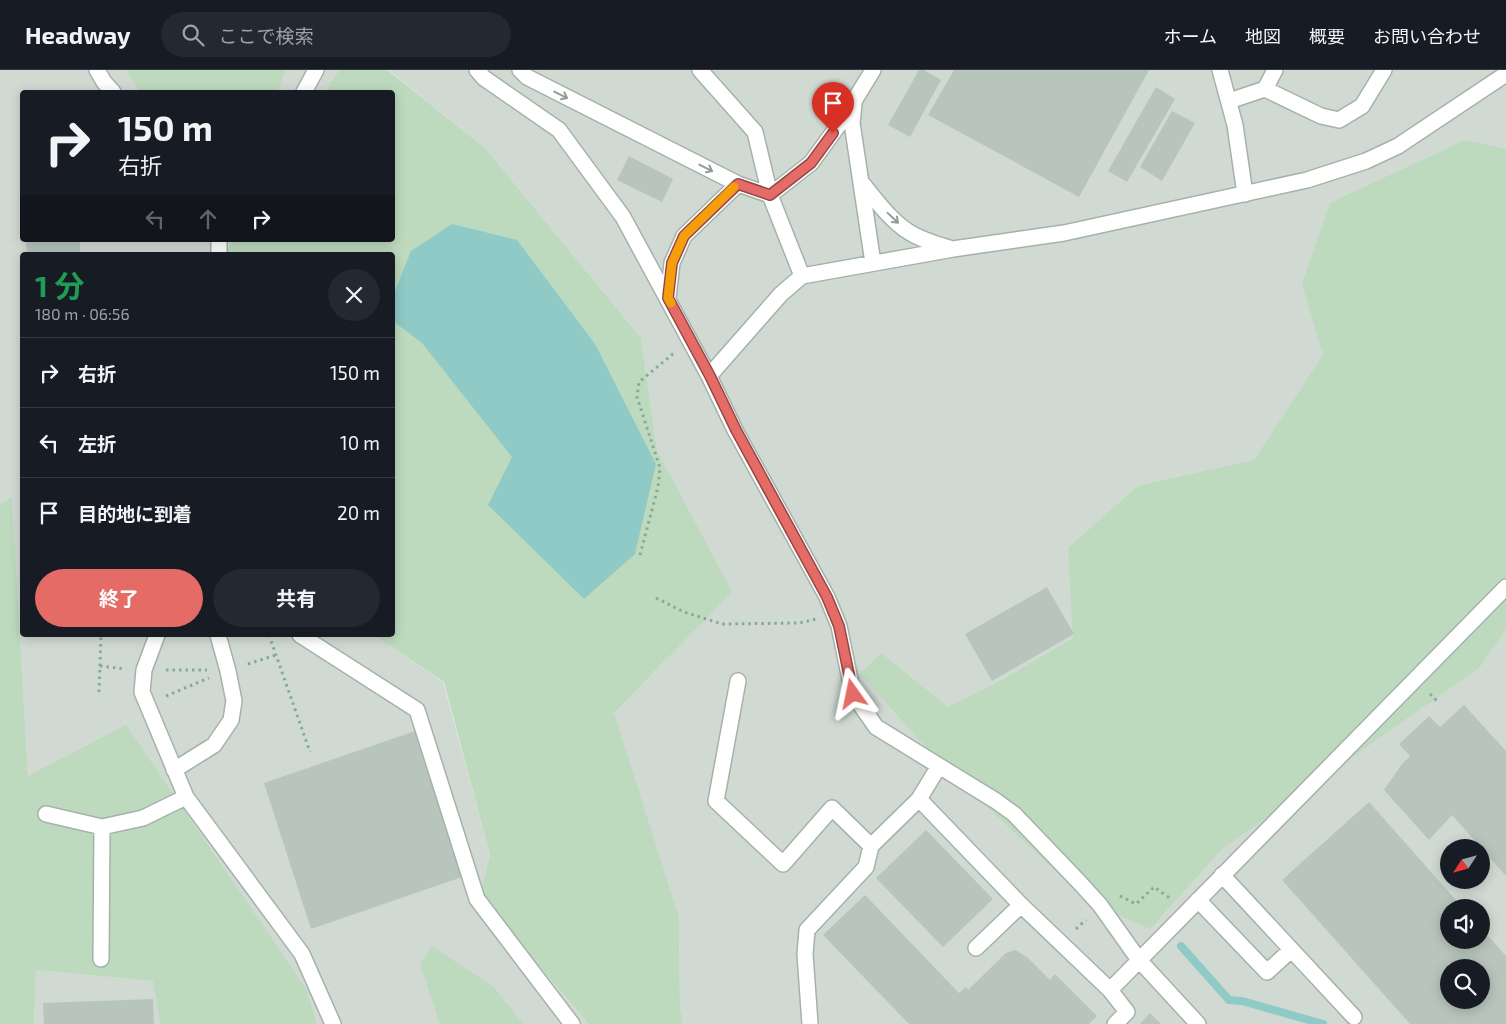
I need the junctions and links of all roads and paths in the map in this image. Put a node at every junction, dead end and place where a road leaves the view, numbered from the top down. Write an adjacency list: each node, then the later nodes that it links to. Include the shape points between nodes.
1 (97, 70): 14 (lane)
2 (316, 70): 15 (lane)
3 (477, 70): 25 (lane, via 560,130 623,217)
4 (520, 70): 19 (lane, one-way to 19, via 527,78)
5 (700, 70): 21 (lane, via 755,132)
6 (873, 70): 17 (lane)
7 (1220, 70): 16 (lane)
8 (1275, 70): 13 (lane)
9 (1384, 70): 13 (lane, via 1362,106 1339,120 1320,116)
10 (1495, 70): 12 (lane)
11 (1506, 74): 12 (lane)
12 (1488, 86): 20 (lane, via 1398,146 1366,161 1307,180)
13 (1265, 89): 16 (lane)
14 (111, 90)
15 (305, 90)
16 (1229, 101): 20 (lane)
17 (854, 103): 18 (lane, via 852,123); 21 (lane, via 811,163)
18 (861, 182): 22 (lane, one-way to 22, via 889,216 908,232); 23 (lane)
19 (738, 184): 21 (lane); 25 (lane, via 684,236 672,263)
20 (1245, 194): 22 (lane, via 1064,233)
21 (770, 195): 24 (lane)
22 (953, 249): 23 (lane)
23 (873, 263): 24 (lane)
24 (802, 276): 27 (lane, via 781,294)
25 (668, 298): 26 (lane)
26 (691, 341): 27 (lane); 28 (path, via 639,382 637,397 660,468)
27 (710, 376): 30 (lane)
28 (640, 555)
29 (1506, 587): 50 (lane)
30 (827, 597): 31 (path, via 812,605 817,619 799,623 722,624 684,612); 43 (lane, via 839,626 853,694 876,727)
31 (656, 598)
32 (101, 637): 40 (path)
33 (156, 637): 41 (lane, via 144,670 142,692)
34 (219, 637): 38 (lane)
35 (270, 637): 37 (path)
36 (303, 637): 60 (lane, via 417,710 477,899)
37 (276, 655): 38 (path); 42 (path)
38 (228, 670): 41 (path); 44 (lane, via 234,701 230,720 214,744)
39 (738, 681): 49 (lane, via 716,801 783,864 832,808)
40 (99, 692)
41 (147, 704): 44 (lane)
42 (310, 752)
43 (940, 766): 46 (lane); 56 (lane, via 1014,814 1100,906)
44 (174, 770): 45 (lane)
45 (186, 797): 48 (lane, via 143,818); 59 (lane, via 302,954)
46 (919, 799): 49 (lane); 52 (lane)
47 (46, 814): 48 (lane)
48 (102, 827): 55 (lane)
49 (872, 846): 61 (lane, via 866,867 807,930 805,954)
50 (1222, 875): 51 (lane); 54 (lane)
51 (1198, 900): 54 (lane, via 1267,972); 56 (lane)
52 (1021, 905): 53 (lane); 57 (lane)
53 (976, 948)
54 (1291, 950): 58 (lane)
55 (102, 959)
56 (1139, 960): 57 (lane); 63 (lane)
57 (1110, 990): 62 (lane, via 1127,1012)
58 (1354, 1017)
59 (333, 1024)
60 (572, 1024)
61 (810, 1024)
62 (1115, 1024)
63 (1198, 1024)

